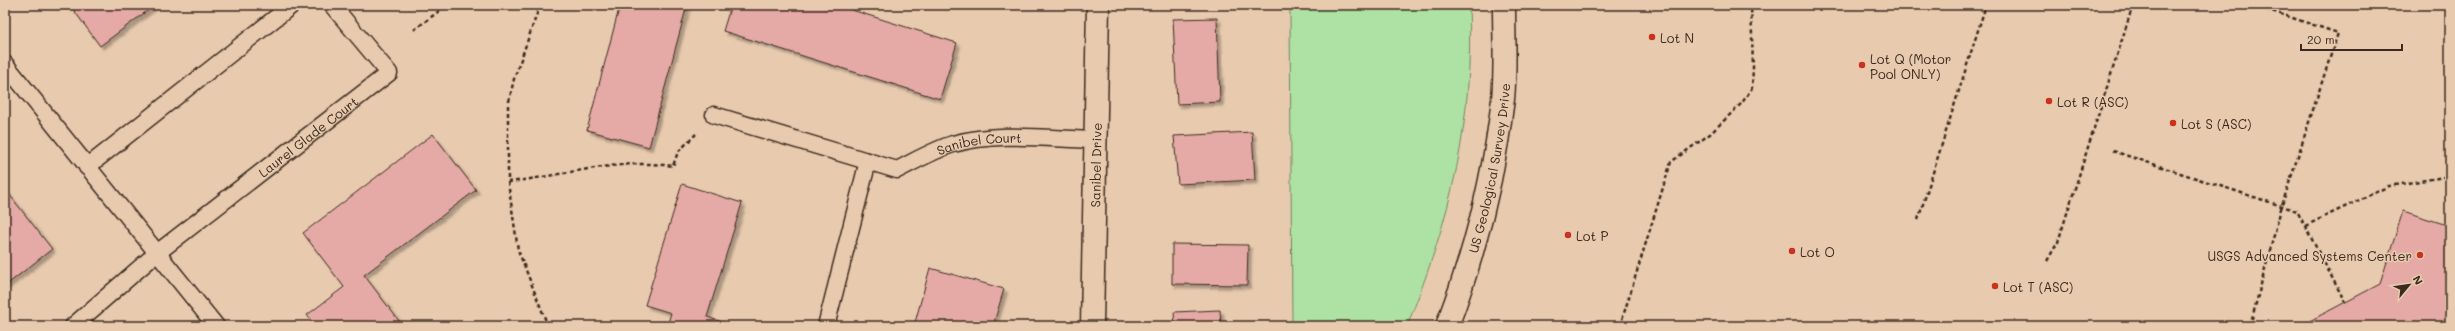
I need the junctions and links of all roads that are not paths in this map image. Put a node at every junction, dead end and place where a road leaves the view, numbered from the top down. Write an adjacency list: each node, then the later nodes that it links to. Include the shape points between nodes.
1 (292, 5): 9 (lane)
2 (332, 5): 10 (lane, Laurel Glade Court, via 389,73)
3 (1098, 5): 7 (street, Sanibel Drive)
4 (1504, 5): 15 (street, US Geological Survey Drive, via 1503,98 1488,193 1467,272)
5 (5, 64): 9 (lane)
6 (714, 115): 8 (lane, Sanibel Court)
7 (1096, 140): 8 (lane, Sanibel Court, via 983,138 952,144 897,170); 14 (street, Sanibel Drive)
8 (868, 161): 13 (lane)
9 (87, 167): 10 (lane)
10 (157, 253): 11 (lane, Laurel Glade Court); 12 (lane)
11 (74, 326)
12 (216, 326)
13 (826, 326)
14 (1092, 326)
15 (1446, 326)

